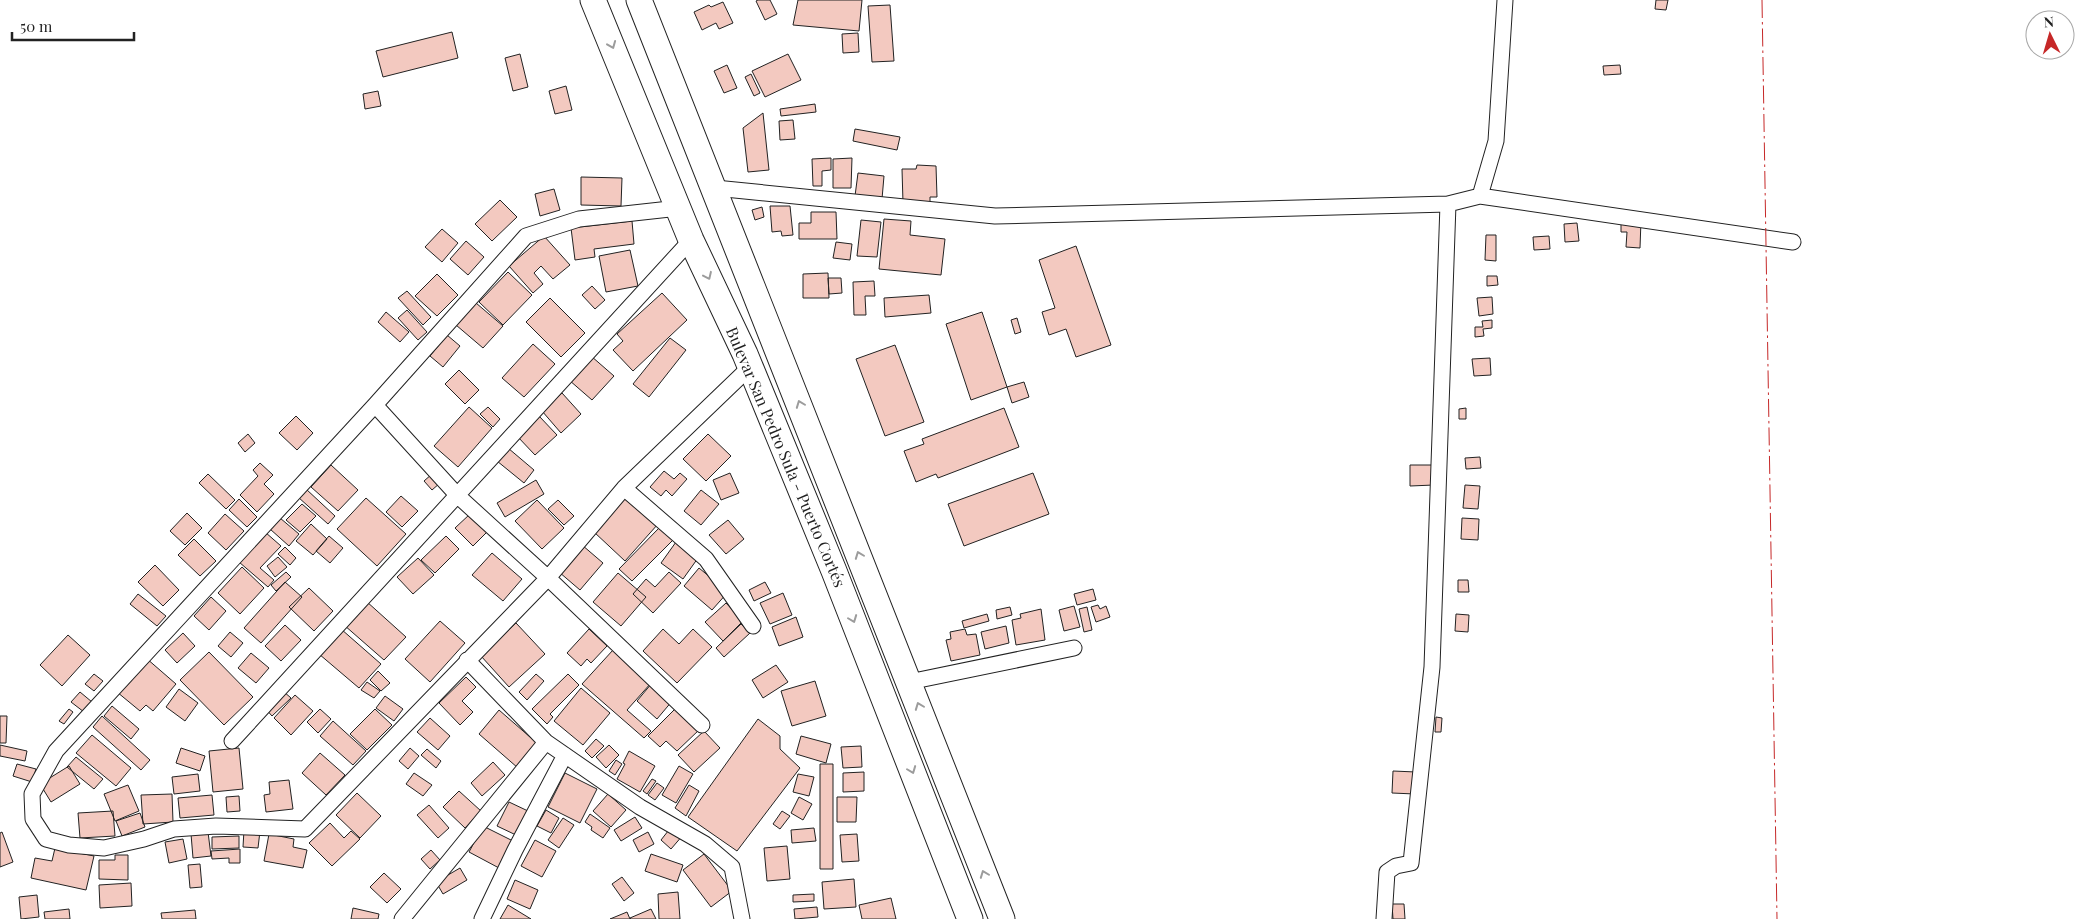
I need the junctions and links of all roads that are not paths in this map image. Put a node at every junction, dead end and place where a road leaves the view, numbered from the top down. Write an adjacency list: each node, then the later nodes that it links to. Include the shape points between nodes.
1 (593, 0): 7 (highway, Bulevar San Pedro Sula - Puerto Cortés, one-way to 7)
2 (639, 0): 4 (highway, Bulevar San Pedro Sula - Puerto Cortés)
3 (1506, 0): 5 (street, via 1496,141)
4 (715, 188): 6 (street, via 995,216); 18 (highway, Bulevar San Pedro Sula - Puerto Cortés, one-way to 4)
5 (1480, 196): 6 (street); 9 (street)
6 (1448, 204): 28 (street, via 1432,667 1411,863 1387,872)
7 (679, 208): 8 (highway, Bulevar San Pedro Sula - Puerto Cortés); 11 (street, via 579,219 526,236)
8 (692, 240): 10 (highway, Bulevar San Pedro Sula - Puerto Cortés, one-way to 10); 13 (street)
9 (1793, 242)
10 (750, 367): 12 (street); 26 (highway, Bulevar San Pedro Sula - Puerto Cortés, one-way to 26, via 834,571)
11 (376, 405): 13 (street); 17 (street, via 56,751 32,794 33,819 46,839 104,848 174,829 216,826 305,828)
12 (624, 488): 14 (street); 15 (street, via 706,559)
13 (458, 496): 14 (street); 20 (street)
14 (548, 578): 17 (street); 19 (street)
15 (753, 626)
16 (1074, 648): 18 (street)
17 (468, 660): 21 (street)
18 (909, 682): 27 (highway, Bulevar San Pedro Sula - Puerto Cortés, one-way to 18)
19 (702, 725)
20 (232, 742)
21 (546, 742): 22 (street); 23 (street)
22 (565, 755): 24 (street); 25 (street, via 640,807 705,844 732,867)
23 (402, 919)
24 (482, 919)
25 (742, 919)
26 (970, 919)
27 (1002, 919)
28 (1384, 919)

